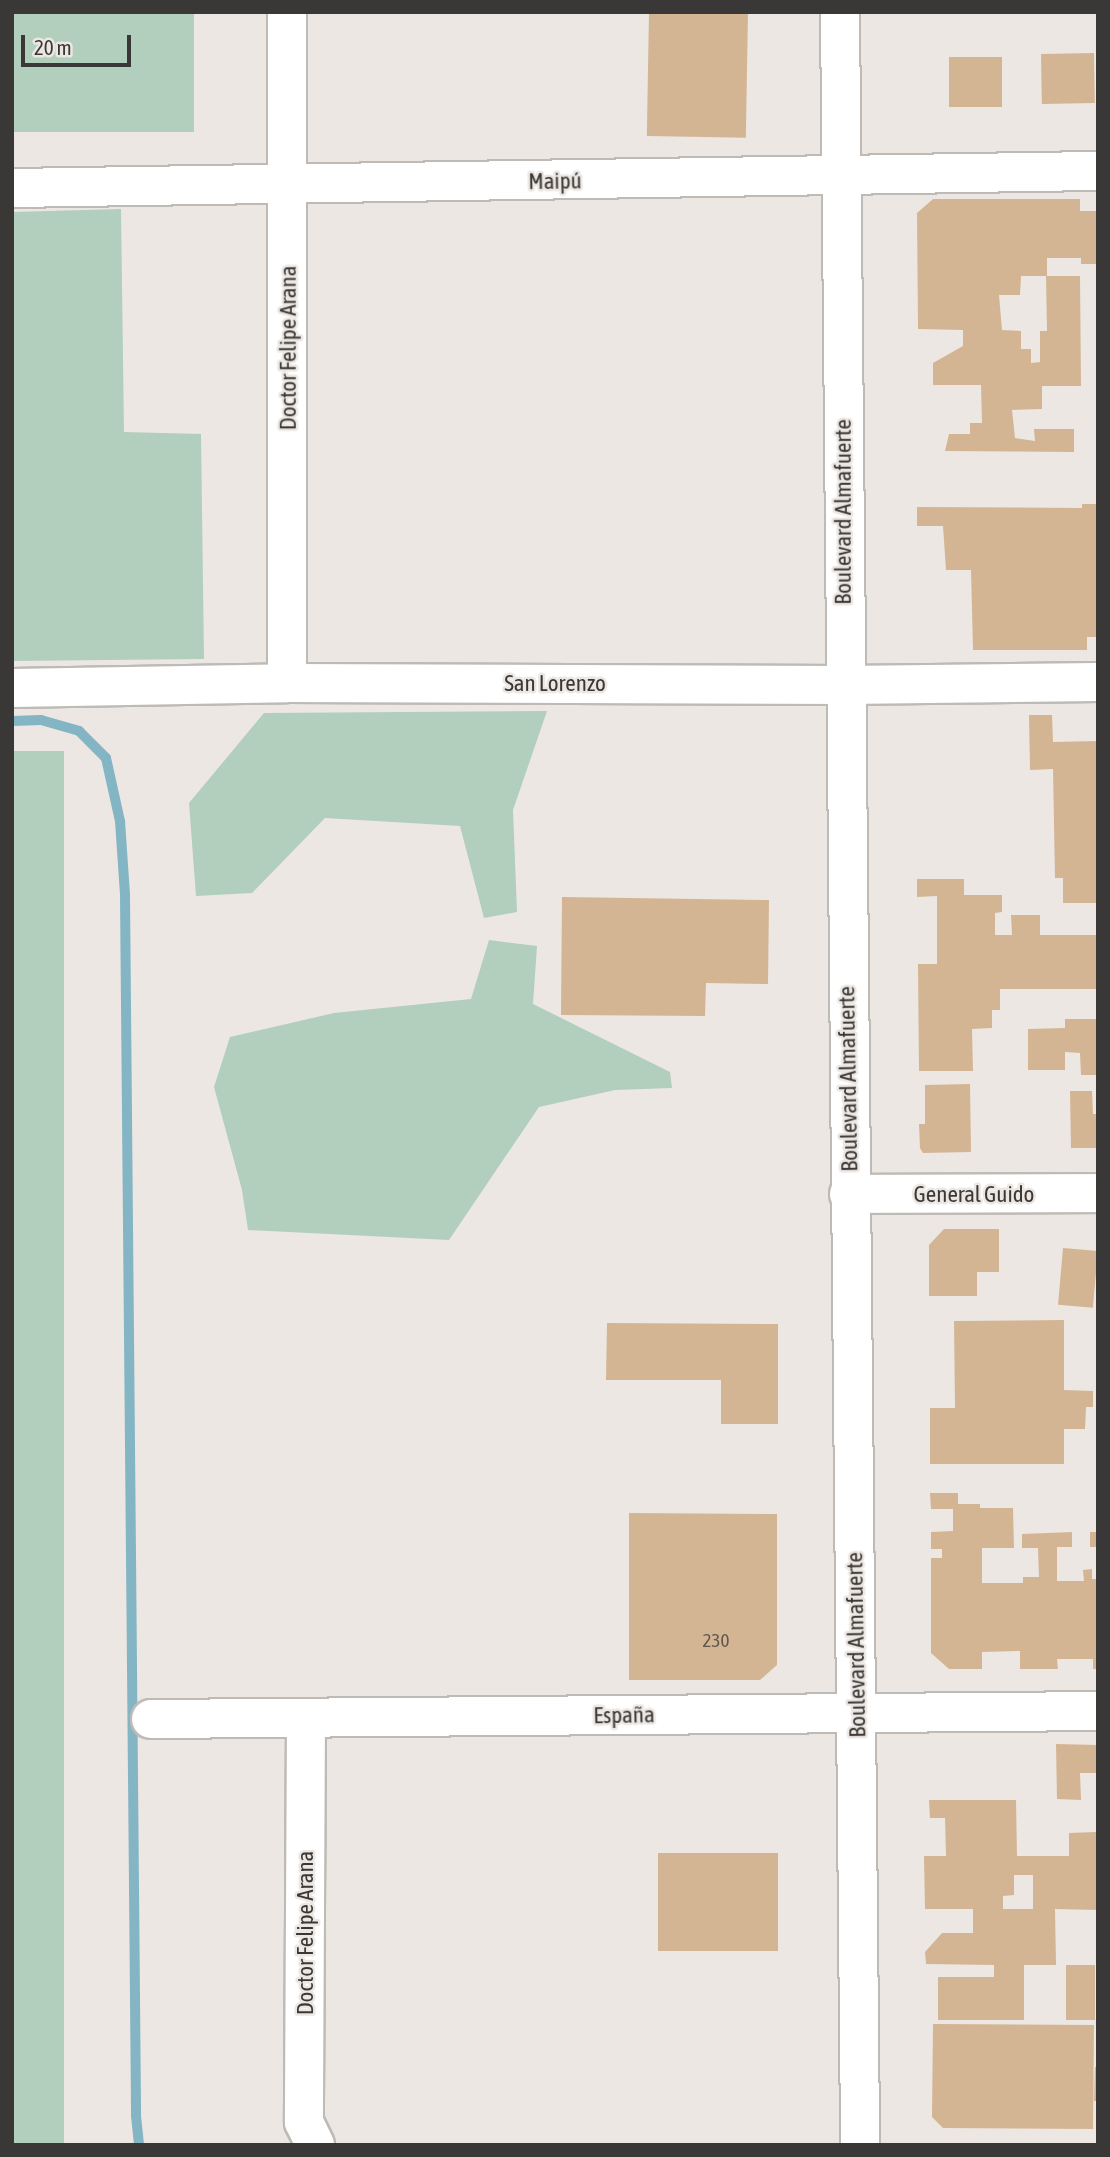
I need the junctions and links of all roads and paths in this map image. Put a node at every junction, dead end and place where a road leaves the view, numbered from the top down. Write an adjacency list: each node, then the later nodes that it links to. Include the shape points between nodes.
1 (287, 12): 5 (street, Doctor Felipe Arana)
2 (840, 12): 4 (street, Boulevard Almafuerte)
3 (1098, 171): 4 (street, Maipú)
4 (840, 177): 5 (street, Maipú); 9 (street, Boulevard Almafuerte)
5 (289, 185): 6 (street, Maipú); 8 (street, Doctor Felipe Arana)
6 (12, 188)
7 (1098, 682): 9 (street, San Lorenzo)
8 (287, 683): 9 (street, San Lorenzo); 10 (street, San Lorenzo)
9 (844, 685): 12 (street, Boulevard Almafuerte)
10 (12, 688)
11 (1098, 1193): 12 (street, General Guido)
12 (849, 1194): 14 (street, Boulevard Almafuerte)
13 (1098, 1711): 14 (street, España)
14 (858, 1712): 15 (street, España); 18 (street, Boulevard Almafuerte)
15 (306, 1718): 16 (street, España); 17 (street, Doctor Felipe Arana, via 304,2122)
16 (151, 1719)
17 (315, 2145)
18 (860, 2145)

